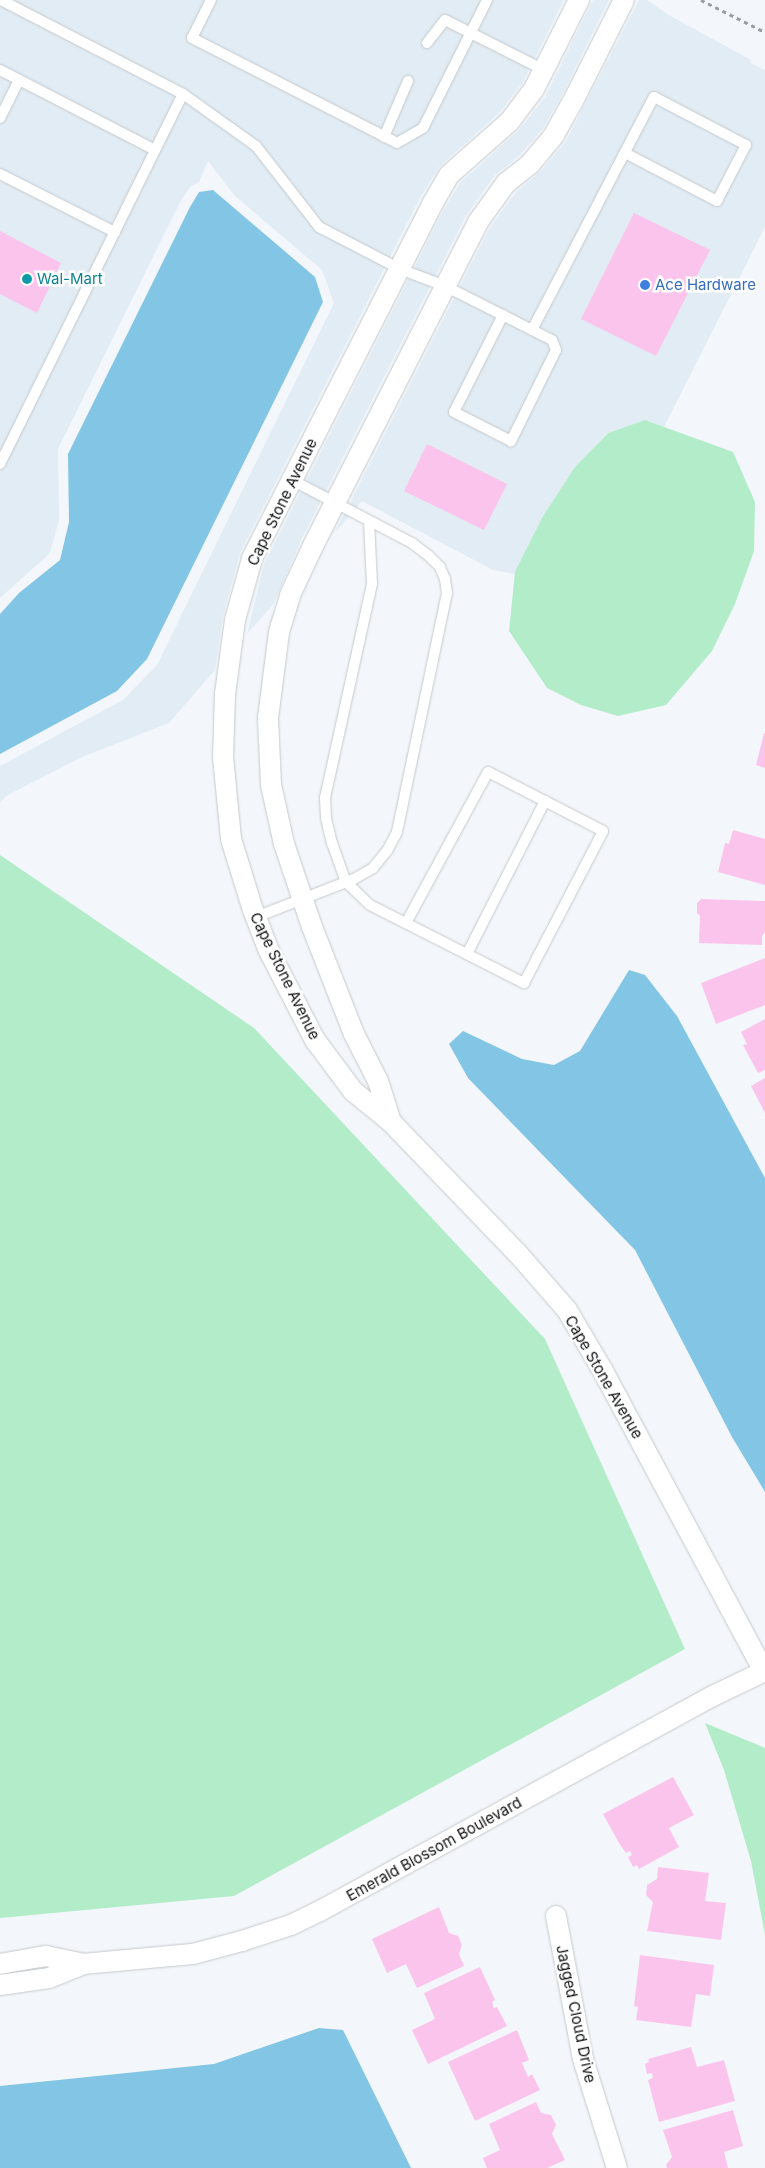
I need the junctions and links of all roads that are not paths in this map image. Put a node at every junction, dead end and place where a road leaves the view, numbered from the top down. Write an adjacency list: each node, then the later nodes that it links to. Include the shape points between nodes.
1 (2, 0): 12 (lane)
2 (211, 0): 14 (lane, via 192,38)
3 (487, 0): 6 (lane)
4 (579, 0): 9 (street, Cape Stone Avenue)
5 (624, 0): 20 (street, Cape Stone Avenue, via 554,135 530,164 506,183 478,222)
6 (472, 33): 7 (lane, via 445,20); 9 (lane); 14 (lane, via 423,128 397,143)
7 (426, 43)
8 (0, 70): 10 (lane)
9 (544, 70): 19 (street, Cape Stone Avenue, via 510,121 449,175)
10 (19, 80): 13 (lane); 15 (lane)
11 (408, 81): 14 (lane)
12 (183, 94): 15 (lane); 19 (lane, via 256,146 319,227)
13 (0, 118)
14 (384, 137)
15 (155, 150): 18 (lane)
16 (625, 153): 16 (lane, via 654,97 746,145 717,201); 22 (lane)
17 (0, 174): 18 (lane)
18 (115, 232): 23 (lane)
19 (400, 269): 20 (lane); 24 (street, Cape Stone Avenue)
20 (445, 286): 21 (lane); 25 (street, Cape Stone Avenue)
21 (503, 315): 22 (lane); 22 (lane, via 454,412 511,441 556,350 552,340)
22 (532, 330)
23 (0, 464)
24 (292, 480): 25 (lane); 30 (street, Cape Stone Avenue, via 252,559 236,620 225,694 223,757 232,839)
25 (334, 503): 26 (lane); 29 (street, Cape Stone Avenue, via 290,595 278,632 268,718 270,785 284,844)
26 (369, 521): 28 (lane, via 372,584 325,798 332,843); 28 (lane, via 412,543 429,556 446,579 447,593 397,832 373,868)
27 (545, 801): 31 (lane, via 488,772); 32 (lane); 32 (lane, via 603,831 524,983)
28 (346, 882): 29 (lane); 31 (lane, via 370,905)
29 (303, 898): 30 (lane); 33 (street, Cape Stone Avenue, via 354,1034 378,1081)
30 (256, 918): 33 (street, Cape Stone Avenue, via 269,951 315,1040 353,1091)
31 (406, 923): 32 (lane)
32 (468, 954)
33 (391, 1122): 34 (street, Cape Stone Avenue, via 519,1255 567,1310)
34 (764, 1671): 37 (street, Emerald Blossom Boulevard, via 290,1925 193,1954)
35 (556, 1916): 39 (street, Jagged Cloud Drive, via 583,2059)
36 (0, 1964): 37 (street, Emerald Blossom Boulevard, via 46,1956)
37 (83, 1964): 38 (street, Emerald Blossom Boulevard, via 49,1978)
38 (0, 1985)
39 (617, 2168)

